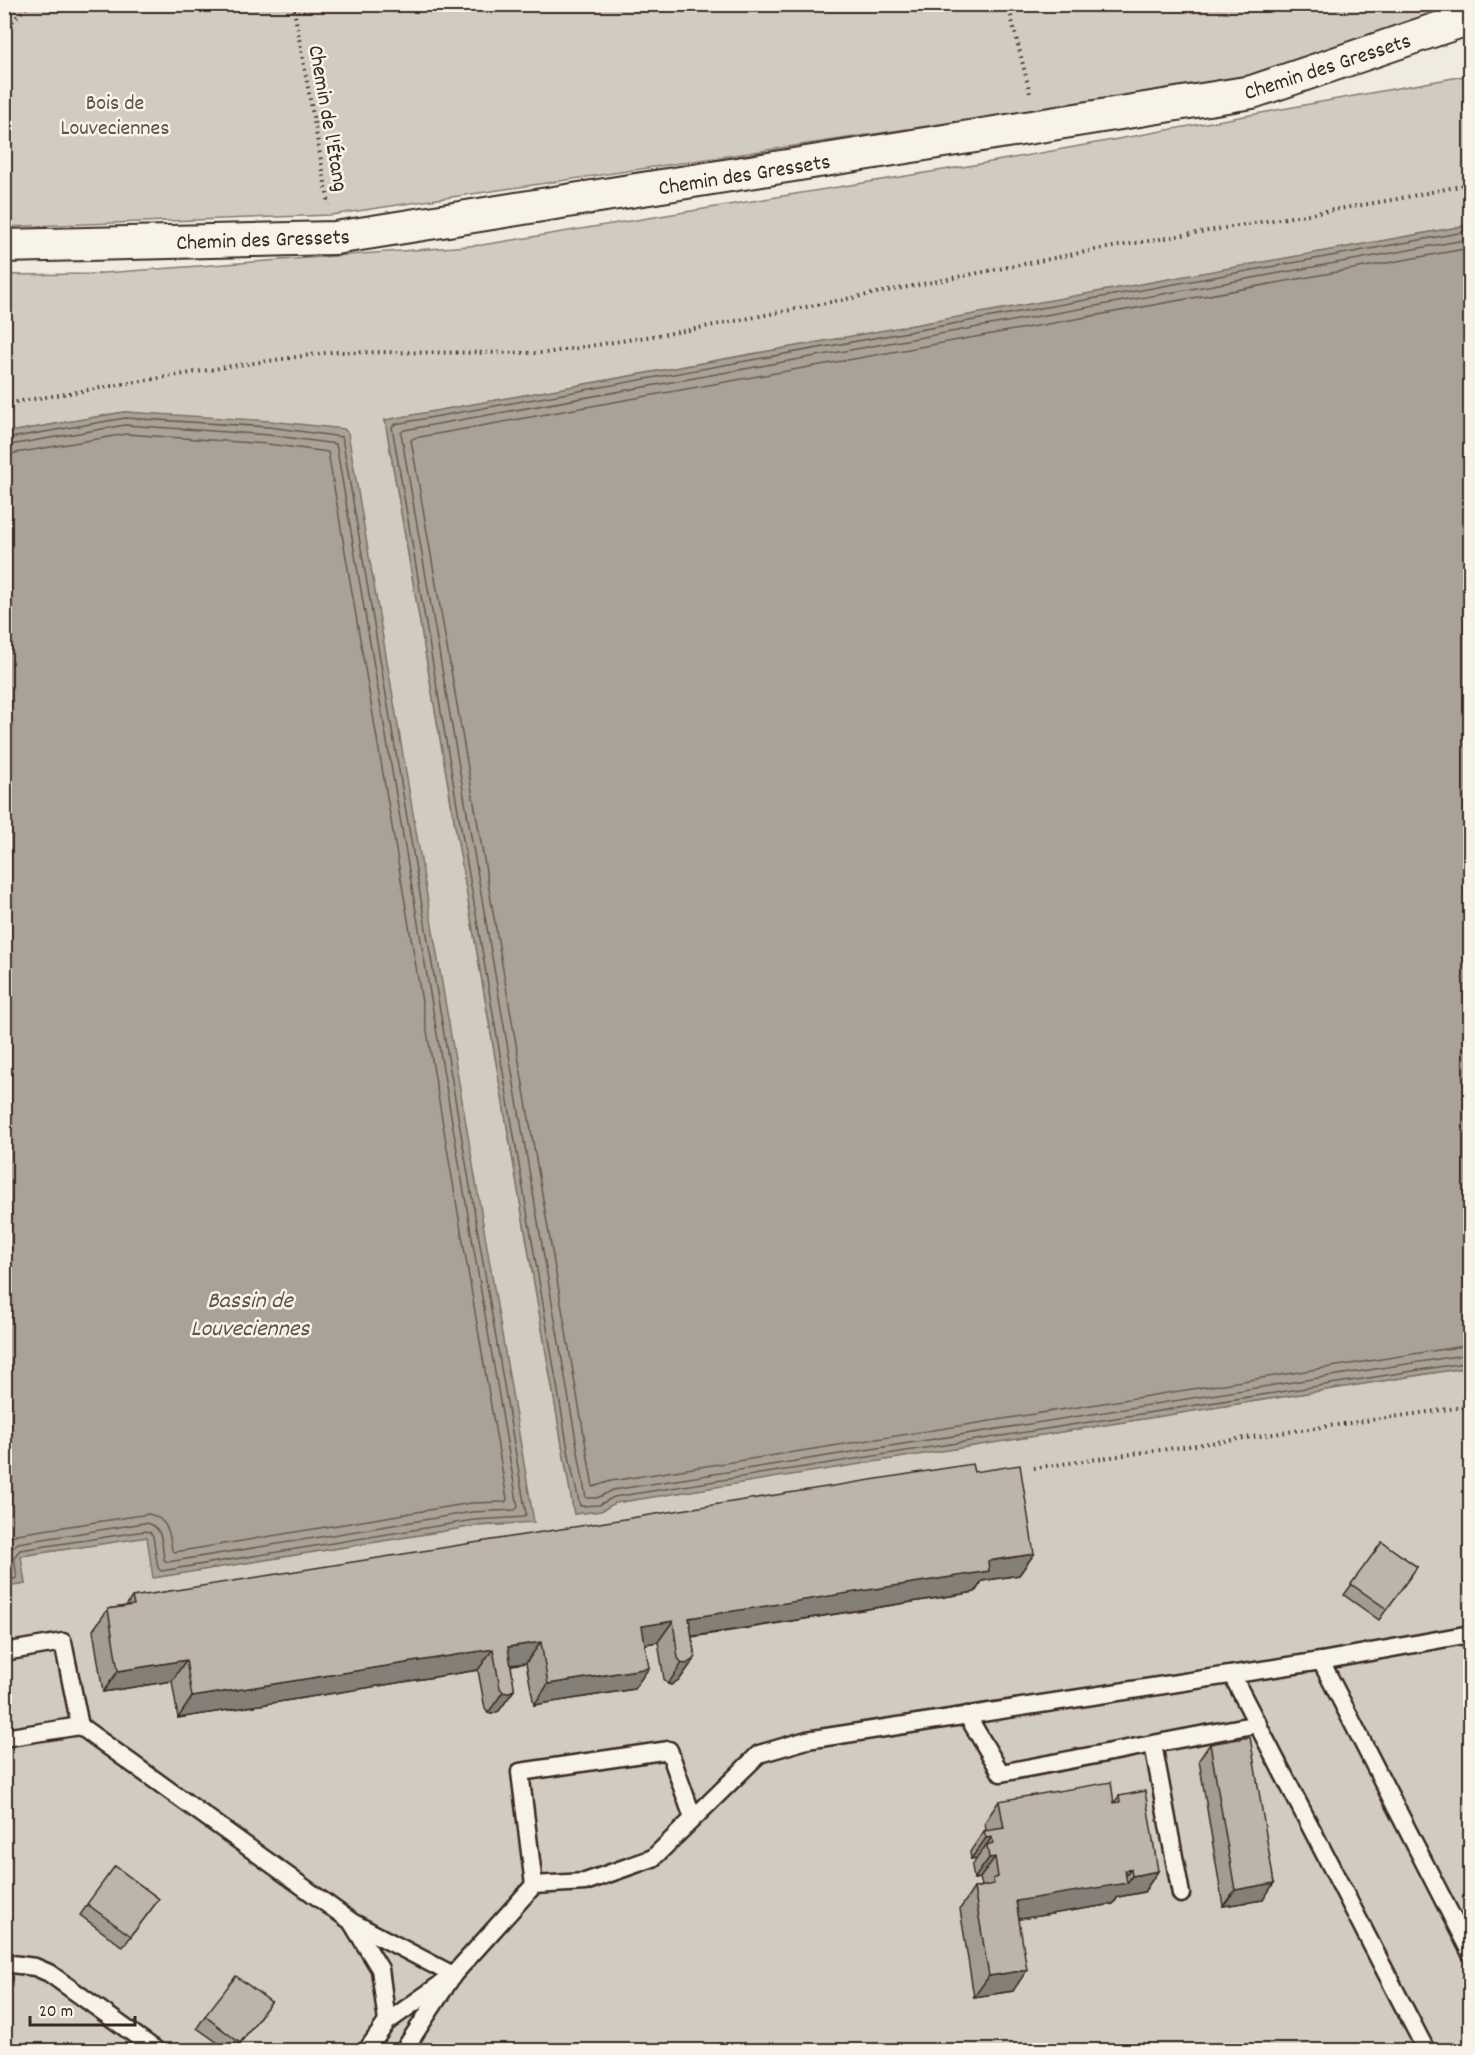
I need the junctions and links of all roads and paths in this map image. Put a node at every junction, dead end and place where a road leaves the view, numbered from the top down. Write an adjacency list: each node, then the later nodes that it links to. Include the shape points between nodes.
1 (29, 4): 5 (path)
2 (293, 4): 8 (path, Chemin de l'Étang)
3 (1008, 4): 6 (path)
4 (1470, 18): 6 (street, Chemin des Gressets, via 1252,92)
5 (4, 30)
6 (1038, 126): 8 (street, Chemin des Gressets)
7 (1470, 184): 10 (path, via 1095,250 684,331 545,353 332,352)
8 (334, 238): 9 (street, Chemin des Gressets)
9 (4, 246)
10 (4, 404)
11 (1470, 1406): 12 (path)
12 (1034, 1468)
13 (1470, 1634): 15 (lane)
14 (4, 1652): 19 (lane, via 63,1641)
15 (1321, 1661): 16 (lane); 26 (lane)
16 (1232, 1675): 17 (lane); 18 (lane)
17 (968, 1715): 21 (lane, via 1001,1773); 22 (lane, via 807,1740 759,1754)
18 (1258, 1724): 21 (lane); 33 (lane)
19 (80, 1726): 20 (lane); 25 (lane)
20 (4, 1738)
21 (1153, 1744): 24 (lane)
22 (693, 1818): 23 (lane, via 653,1858 585,1882); 23 (lane, via 669,1750 520,1772)
23 (534, 1885): 28 (lane)
24 (1181, 1894)
25 (352, 1922): 28 (lane); 29 (lane, via 380,1969)
26 (1470, 1952)
27 (4, 1963): 30 (lane, via 49,1973)
28 (453, 1975): 29 (lane); 32 (lane)
29 (387, 2022): 31 (lane)
30 (156, 2050)
31 (367, 2050)
32 (404, 2050)
33 (1426, 2050)

